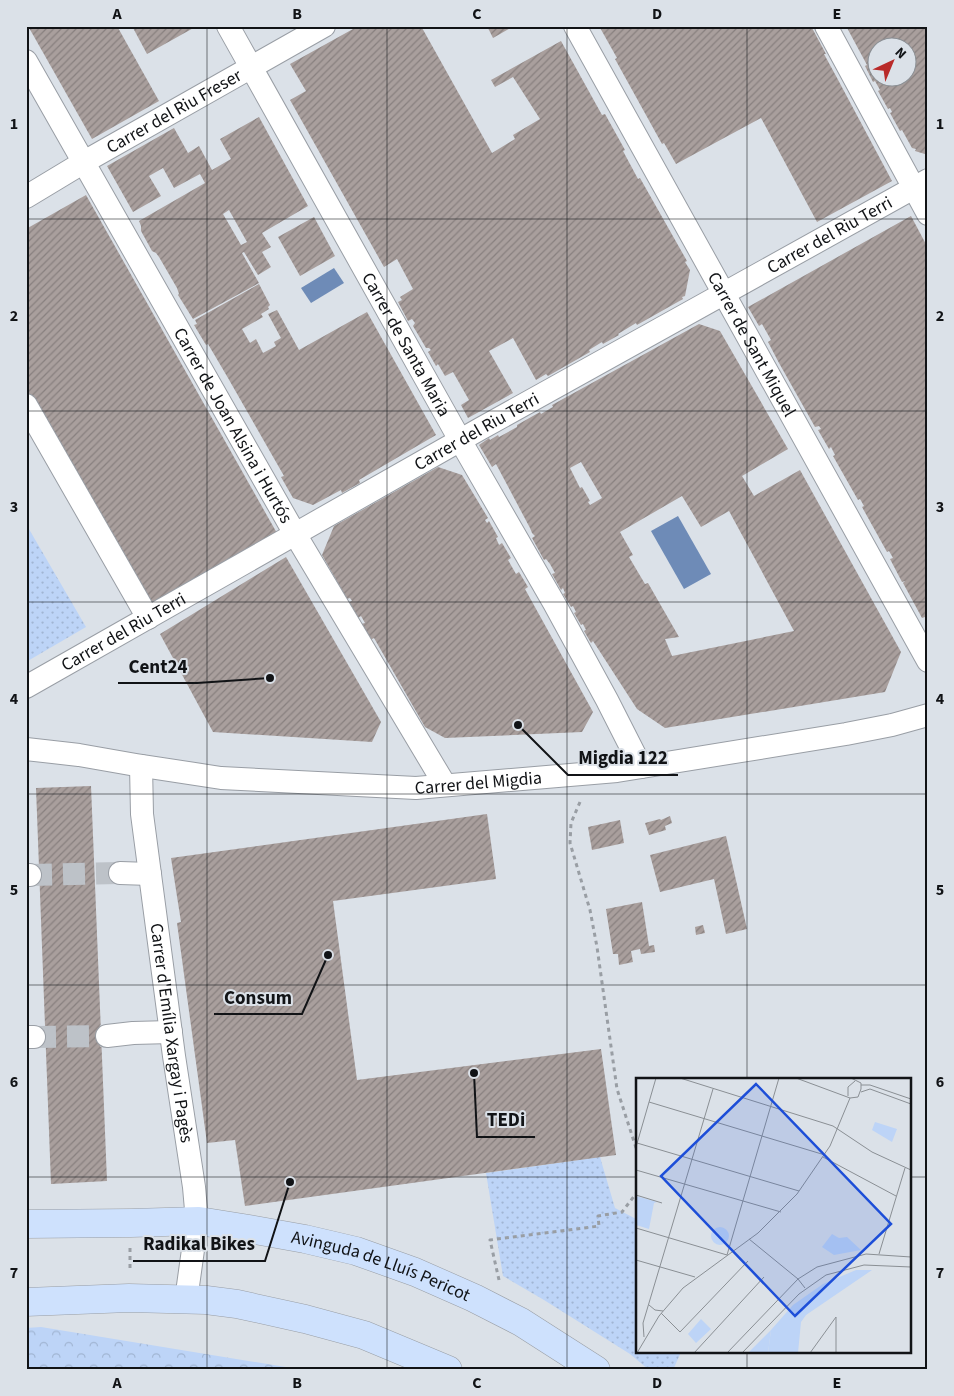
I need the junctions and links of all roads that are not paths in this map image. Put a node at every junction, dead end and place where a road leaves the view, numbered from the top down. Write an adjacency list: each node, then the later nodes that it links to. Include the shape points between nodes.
1 (228, 26): 6 (street, Carrer de Santa Maria)
2 (324, 26): 6 (street, Carrer del Riu Freser)
3 (575, 26): 11 (street, Carrer de Sant Miquel)
4 (826, 26): 8 (street)
5 (26, 61): 7 (street, Carrer de Joan Alsina i Hurtós)
6 (251, 67): 7 (street, Carrer del Riu Freser); 13 (street, Carrer de Santa Maria)
7 (84, 162): 9 (street, Carrer del Riu Freser); 14 (street, Carrer de Joan Alsina i Hurtós)
8 (921, 184): 10 (street); 11 (street, Carrer del Riu Terri)
9 (26, 198)
10 (928, 214)
11 (724, 292): 13 (street, Carrer del Riu Terri); 16 (street, Carrer de Sant Miquel)
12 (26, 405): 15 (street)
13 (460, 440): 14 (street, Carrer del Riu Terri); 21 (street, Carrer de Santa Maria, via 559,612)
14 (295, 534): 15 (street, Carrer del Riu Terri); 22 (street, Carrer de Joan Alsina i Hurtós)
15 (148, 618): 17 (street, Carrer del Riu Terri)
16 (928, 661)
17 (26, 687)
18 (928, 715): 21 (street, Carrer del Migdia, via 846,734)
19 (26, 749): 20 (street, Carrer del Migdia)
20 (141, 766): 22 (street, Carrer del Migdia, via 222,778 416,788); 24 (street, Carrer d'Emília Xargay i Pagès, via 142,814)
21 (641, 768): 22 (street, Carrer del Migdia)
22 (445, 785)
23 (120, 873): 24 (street)
24 (150, 874): 25 (street, Carrer d'Emília Xargay i Pagès)
25 (171, 1032): 26 (street); 27 (street, Carrer d'Emília Xargay i Pagès)
26 (107, 1036)
27 (198, 1221): 28 (street, Avinguda de Lluís Pericot); 29 (street, Carrer d'Emília Xargay i Pagès); 32 (street, Avinguda de Lluís Pericot, via 356,1251 415,1272 521,1322)
28 (26, 1224)
29 (186, 1300): 30 (street, via 129,1298); 31 (street, via 237,1304 305,1319 364,1336)
30 (26, 1302)
31 (448, 1370)
32 (596, 1370)

